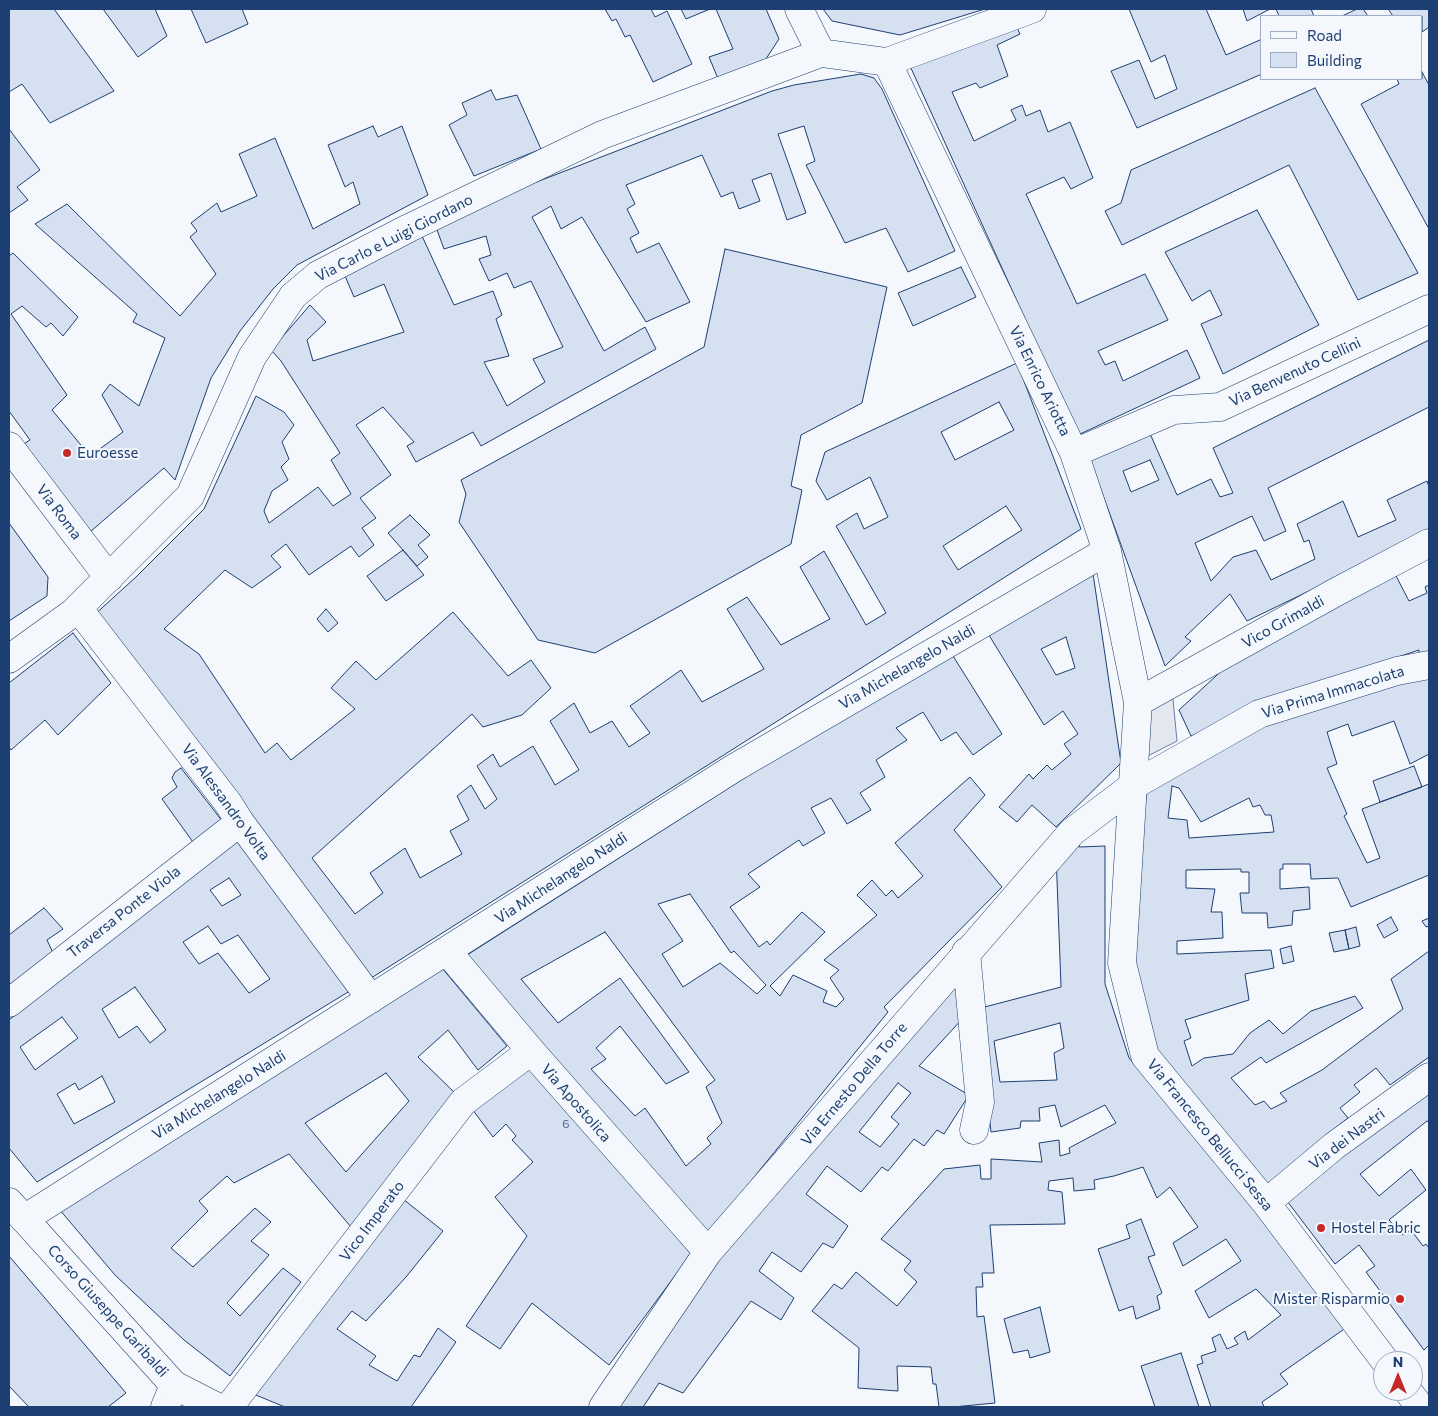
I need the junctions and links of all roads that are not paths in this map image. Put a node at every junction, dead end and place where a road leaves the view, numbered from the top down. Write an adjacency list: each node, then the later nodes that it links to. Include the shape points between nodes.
1 (799, 9): 3 (street)
2 (1032, 9): 4 (street)
3 (822, 53): 4 (street); 10 (street, Via Carlo e Luigi Giordano, via 602,135 318,275 293,296 252,357 190,496)
4 (887, 62): 7 (street, Via Enrico Ariotta)
5 (1429, 309): 7 (street, Via Benvenuto Cellini, via 1220,407 1174,410)
6 (9, 446): 10 (street, Via Roma)
7 (1074, 453): 9 (street, Via Enrico Ariotta)
8 (1429, 543): 14 (street, Vico Grimaldi)
9 (1107, 551): 14 (street, Via Enrico Ariotta); 17 (street, Via Michelangelo Naldi, via 734,768)
10 (109, 578): 11 (street, Via Carlo e Luigi Giordano)
11 (78, 608): 12 (street, Via Carlo e Luigi Giordano); 16 (street, Via Alessandro Volta)
12 (9, 659)
13 (1429, 665): 15 (street, Via Prima Immacolata, via 1397,671 1259,714)
14 (1138, 702): 15 (street, Via Enrico Ariotta)
15 (1134, 785): 18 (street, Via Ernesto Della Torre, via 1072,832); 24 (street, Via Francesco Bellucci Sessa, via 1122,963 1145,1056)
16 (240, 822): 19 (street, Via Alessandro Volta); 20 (street, Traversa Ponte Viola)
17 (447, 951): 19 (street, Via Michelangelo Naldi); 21 (street, Via Apostolica)
18 (966, 952): 23 (street, via 980,1102); 26 (street, Via Ernesto Della Torre)
19 (371, 999): 25 (street, Via Michelangelo Naldi)
20 (9, 1003)
21 (531, 1051): 26 (street, Via Apostolica); 30 (street, Vico Imperato, via 463,1102)
22 (1429, 1078): 24 (street, Via dei Nastri, via 1334,1146)
23 (974, 1130)
24 (1266, 1204): 27 (street, Via Francesco Bellucci Sessa)
25 (16, 1210): 28 (street, Corso Giuseppe Garibaldi)
26 (708, 1252): 31 (street, Via Ernesto Della Torre)
27 (1377, 1351)
28 (170, 1396): 29 (street, Corso Giuseppe Garibaldi)
29 (217, 1407)
30 (229, 1407)
31 (603, 1407)

